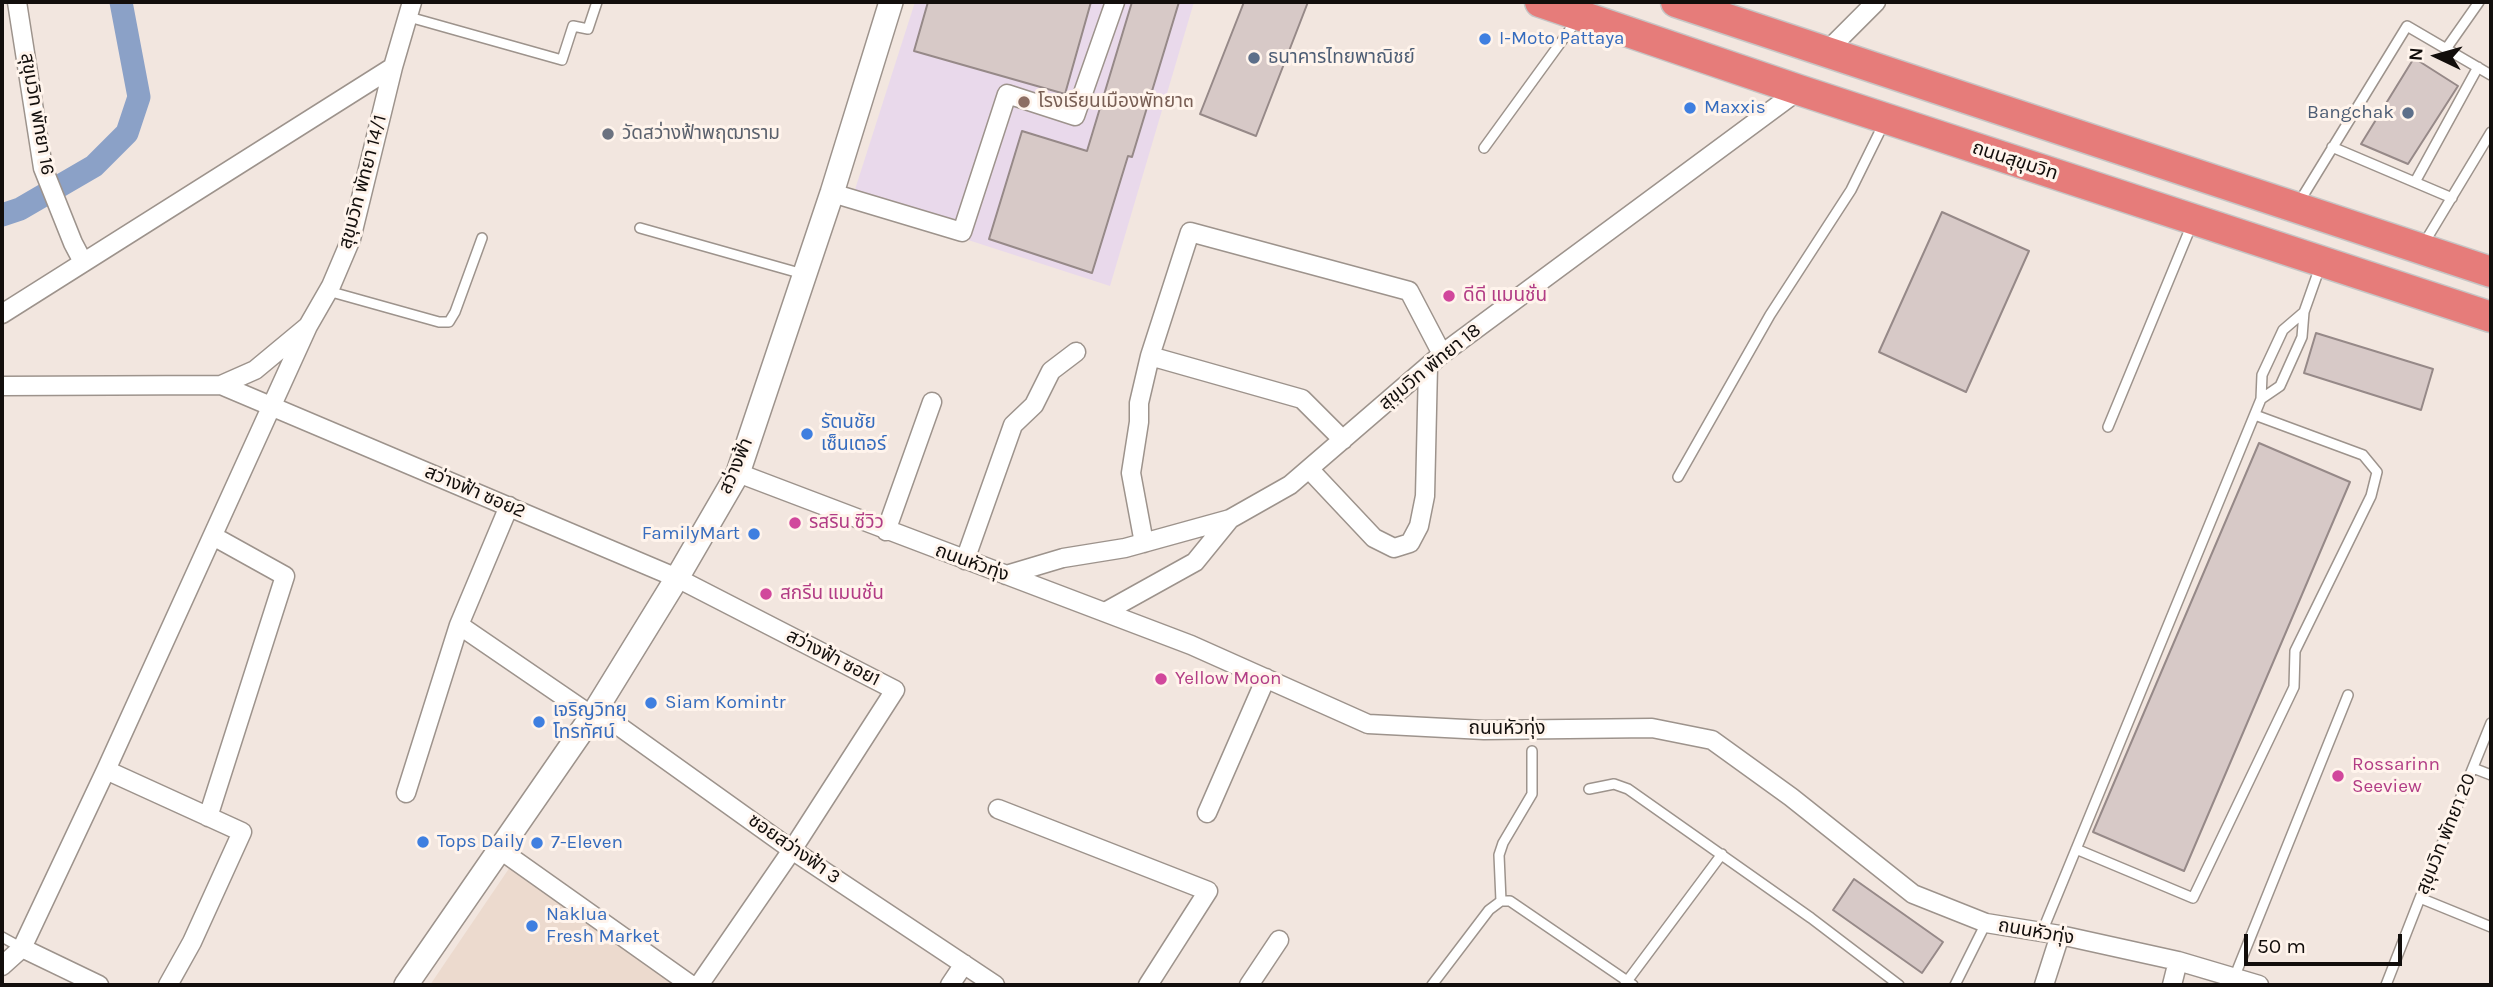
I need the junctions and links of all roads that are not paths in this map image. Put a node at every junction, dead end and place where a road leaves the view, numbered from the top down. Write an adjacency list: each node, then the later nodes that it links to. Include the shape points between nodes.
1 (17, 2): 31 (street, สุขุมวิท พัทยา 16, via 43,168)
2 (597, 2): 9 (lane, via 588,29 573,26 562,60)
3 (891, 2): 24 (street, สว่างฟ้า)
4 (1115, 2): 24 (street, via 1074,116 1007,94 962,232)
5 (1540, 2): 10 (highway, ถนนสุขุมวิท)
6 (1876, 2): 12 (street)
7 (2479, 2): 11 (lane)
8 (1691, 4): 12 (highway)
9 (411, 9): 13 (street, สุขุมวิท พัทยา 14/1)
10 (1580, 16): 16 (highway, ถนนสุขุมวิท); 21 (lane)
11 (2446, 49): 14 (lane); 22 (lane, via 2407,26)
12 (1826, 52): 26 (highway)
13 (393, 67): 17 (street); 19 (street, สุขุมวิท พัทยา 14/1)
14 (2478, 67): 15 (lane); 23 (lane)
15 (2491, 75)
16 (1799, 90): 18 (highway, ถนนสุขุมวิท); 41 (street, สุขุมวิท พัทยา 18)
17 (346, 96): 19 (street, via 368,100); 31 (street)
18 (1887, 118): 27 (highway, ถนนสุขุมวิท); 54 (lane, via 1851,190 1770,315)
19 (380, 121): 35 (street, สุขุมวิท พัทยา 14/1, via 351,239)
20 (2491, 132): 25 (lane)
21 (1484, 148)
22 (2332, 148): 23 (lane); 26 (lane)
23 (2415, 182): 25 (lane)
24 (832, 192): 34 (street, สว่างฟ้า)
25 (2452, 198): 30 (lane)
26 (2295, 208): 30 (highway)
27 (2194, 219): 32 (highway, ถนนสุขุมวิท); 50 (lane)
28 (639, 228): 34 (lane)
29 (482, 238): 35 (lane, via 449,323)
30 (2421, 248): 33 (highway)
31 (83, 262): 37 (street)
32 (2321, 262): 36 (lane); 38 (highway, ถนนสุขุมวิท)
33 (2491, 272)
34 (804, 275): 53 (street, สว่างฟ้า)
35 (328, 291): 39 (street, สุขุมวิท พัทยา 14/1)
36 (2305, 312): 46 (lane, via 2302,337 2280,386); 46 (lane, via 2283,330 2262,375)
37 (2, 314)
38 (2491, 317)
39 (308, 326): 44 (street, สุขุมวิท พัทยา 14/1, via 255,370); 48 (street)
40 (1076, 352): 60 (street, via 1051,371 1034,405 1013,425)
41 (1442, 354): 42 (street, via 1409,291 1190,232); 43 (street, สุขุมวิท พัทยา 18)
42 (1150, 356): 51 (street, via 1303,399); 59 (street, via 1139,403 1132,473)
43 (1428, 366): 51 (street, สุขุมวิท พัทยา 18); 52 (street, via 1425,496 1419,526 1410,542 1394,548 1374,538)
44 (221, 385): 45 (street, สุขุมวิท พัทยา 14/1); 48 (street, สว่างฟ้า ซอย2)
45 (2, 386)
46 (2261, 399): 49 (lane)
47 (932, 402): 57 (street)
48 (273, 405): 55 (street, สว่างฟ้า ซอย2); 58 (street)
49 (2255, 415): 80 (lane); 80 (lane, via 2363,455 2377,472 2371,496 2295,651 2294,687 2193,898)
50 (2108, 427)
51 (1343, 440): 52 (street, สุขุมวิท พัทยา 18)
52 (1308, 469): 56 (street, สุขุมวิท พัทยา 18, via 1290,485)
53 (738, 473): 57 (street, ถนนหัวทุ่ง); 62 (street, สว่างฟ้า)
54 (1678, 477)
55 (509, 506): 62 (street, สว่างฟ้า ซอย2); 64 (street)
56 (1230, 519): 59 (street, สุขุมวิท พัทยา 18); 63 (street, สุขุมวิท พัทยา 18, via 1195,562)
57 (886, 531): 60 (street, ถนนหัวทุ่ง)
58 (213, 536): 71 (street); 77 (street, via 285,576)
59 (1144, 543): 61 (street, สุขุมวิท พัทยา 18, via 1063,558)
60 (965, 560): 61 (street, ถนนหัวทุ่ง)
61 (1006, 575): 63 (street, ถนนหัวทุ่ง)
62 (677, 578): 67 (street, สว่างฟ้า); 79 (street, สว่างฟ้า ซอย1, via 895,690)
63 (1105, 612): 65 (street, ถนนหัวทุ่ง)
64 (459, 625): 67 (street, ซอยสว่างฟ้า 3); 74 (street)
65 (1265, 678): 76 (street); 84 (street, ถนนหัวทุ่ง, via 1368,723 1484,730 1651,728 1712,740 1913,894)
66 (2348, 695): 94 (lane)
67 (593, 712): 78 (street, สว่างฟ้า); 79 (street, ซอยสว่างฟ้า 3)
68 (2491, 723): 70 (lane, สุขุมวิท พัทยา 20)
69 (1532, 751): 83 (lane, via 1532,794 1499,855)
70 (2473, 768): 72 (lane); 82 (lane, สุขุมวิท พัทยา 20)
71 (106, 770): 77 (street); 90 (street)
72 (2491, 775)
73 (1589, 789): 81 (lane, via 1620,785)
74 (406, 793)
75 (998, 809): 104 (street, via 1208,891)
76 (1207, 813)
77 (208, 817): 98 (street, via 242,832)
78 (499, 849): 99 (street, สว่างฟ้า); 100 (street)
79 (792, 849): 92 (street, ซอยสว่างฟ้า 3); 101 (street)
80 (2076, 849): 86 (lane)
81 (1722, 854): 95 (lane); 96 (lane)
82 (2420, 898): 85 (lane); 111 (lane, สุขุมวิท พัทยา 20)
83 (1501, 901): 96 (lane, via 1520,906); 106 (lane, via 1489,910)
84 (1986, 923): 86 (street, ถนนหัวทุ่ง); 107 (lane)
85 (2491, 927)
86 (2042, 932): 87 (street, ถนนหัวทุ่ง)
87 (2060, 935): 91 (street, ถนนหัวทุ่ง); 108 (street)
88 (2, 937): 90 (lane)
89 (1279, 940): 105 (street)
90 (22, 948): 93 (street); 97 (street)
91 (2178, 961): 94 (street, ถนนหัวทุ่ง); 109 (street)
92 (964, 964): 102 (street); 103 (street, ซอยสว่างฟ้า 3)
93 (2, 966)
94 (2234, 978): 110 (street, ถนนหัวทุ่ง)
95 (1893, 983)
96 (1628, 984)
97 (99, 985)
98 (168, 985)
99 (406, 985)
100 (691, 985)
101 (699, 985)
102 (950, 985)
103 (995, 985)
104 (1148, 985)
105 (1248, 985)
106 (1432, 985)
107 (1955, 985)
108 (2044, 985)
109 (2172, 985)
110 (2259, 985)
111 (2386, 985)

